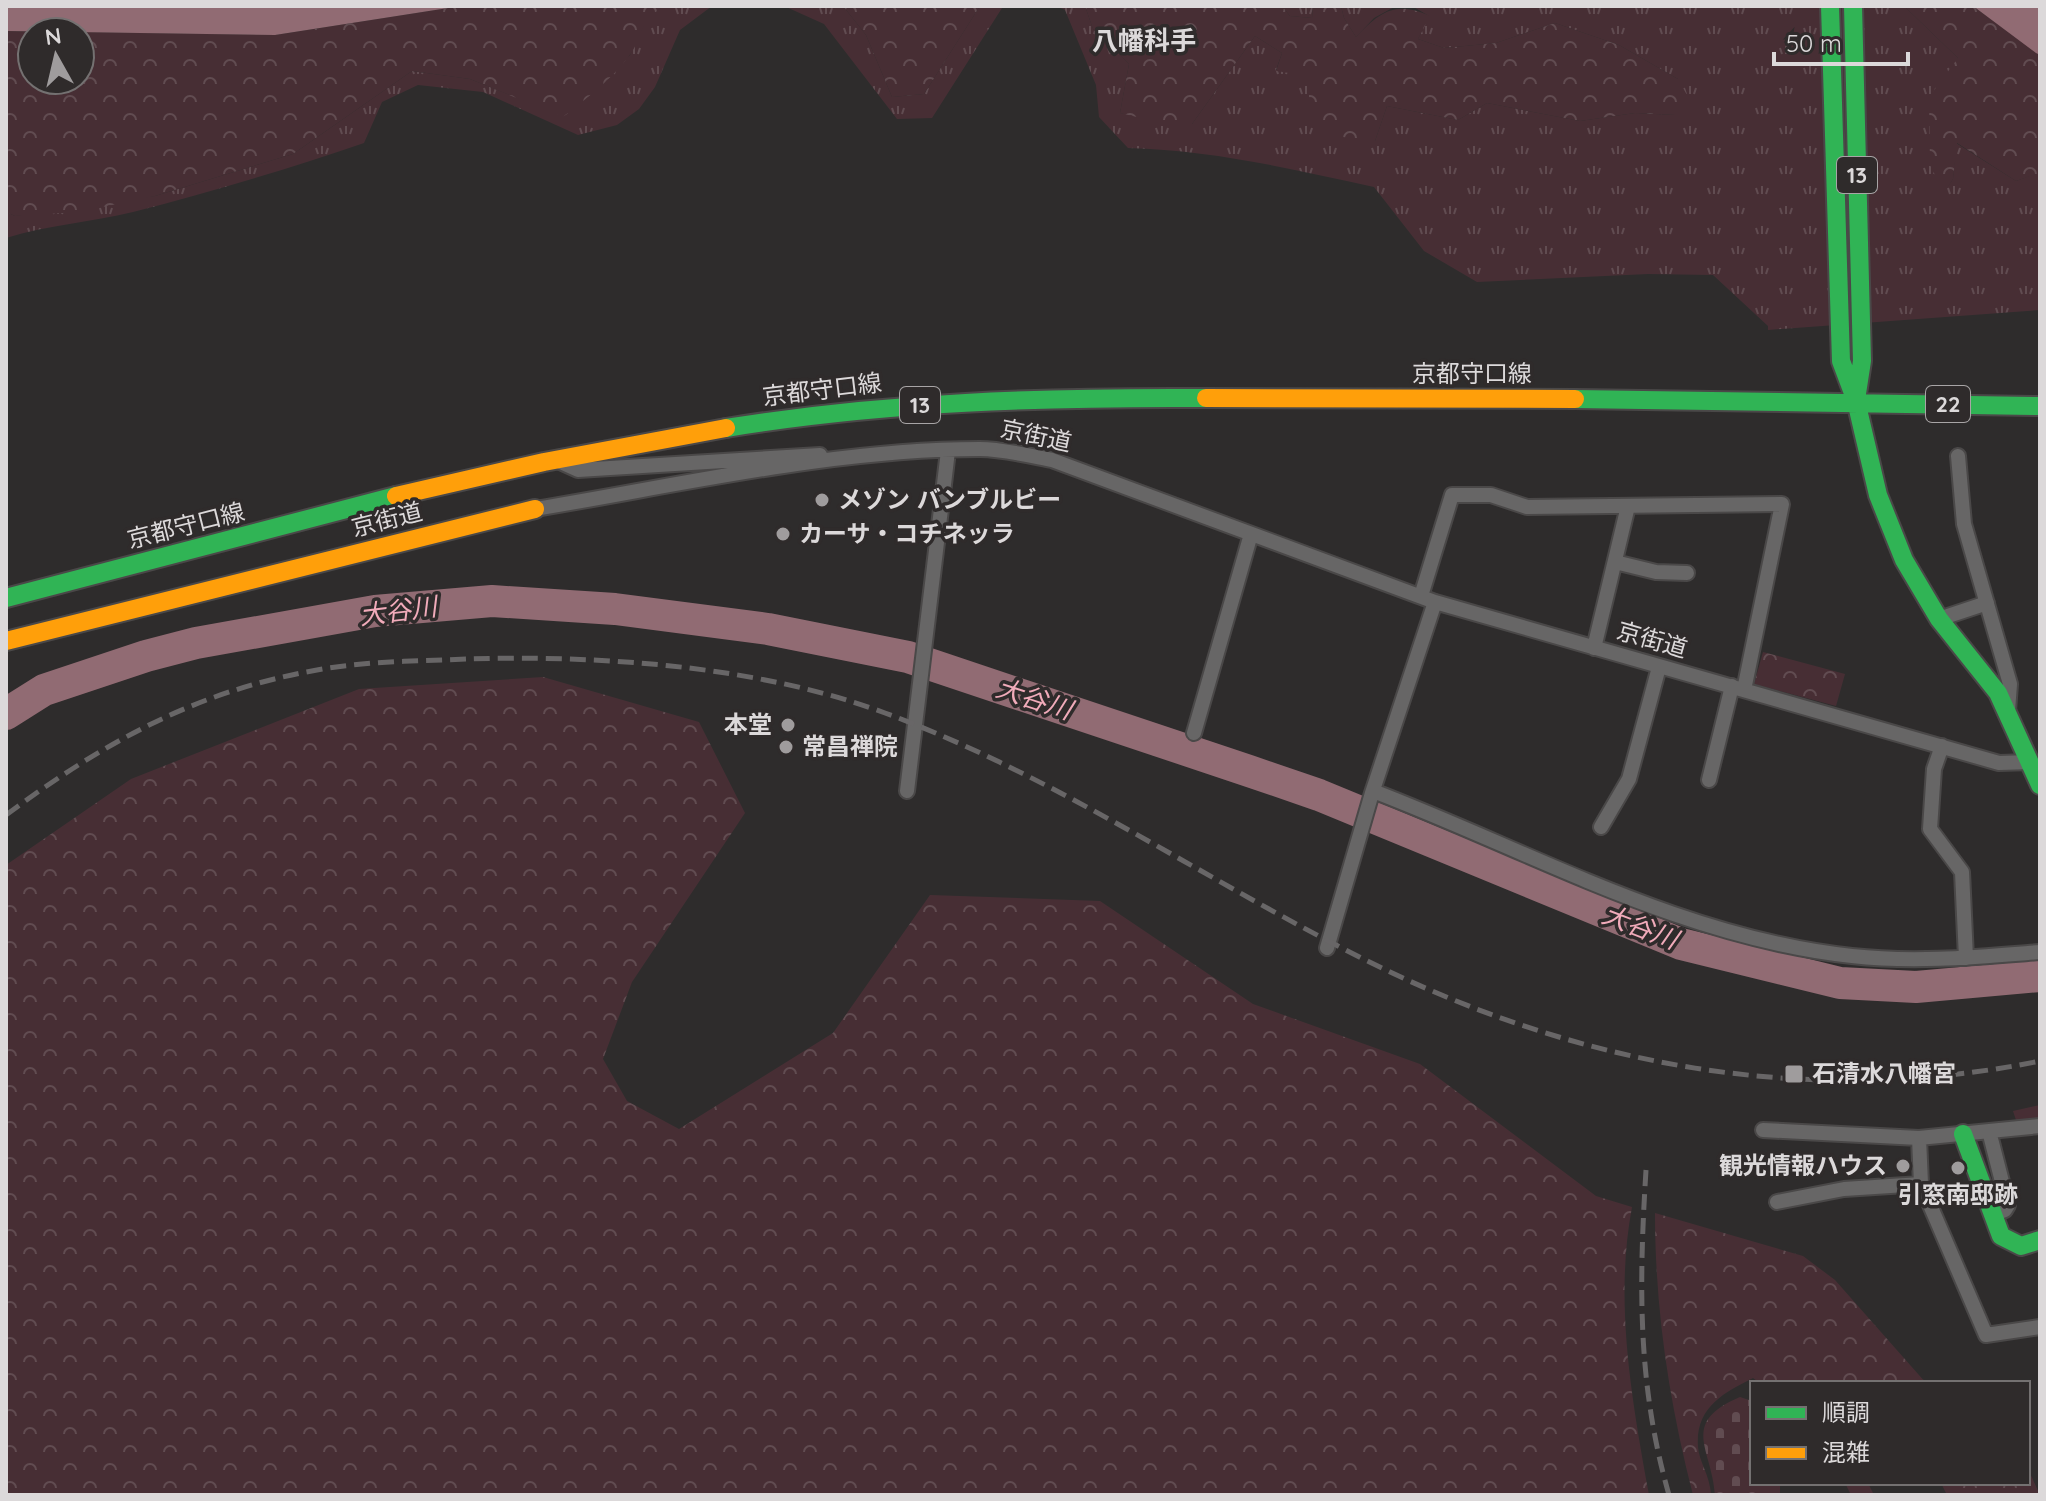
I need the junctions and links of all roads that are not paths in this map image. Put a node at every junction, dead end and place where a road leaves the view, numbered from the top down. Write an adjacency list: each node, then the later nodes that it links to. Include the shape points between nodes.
1 (1830, 6): 3 (main road, 13, via 1839,342)
2 (1853, 6): 3 (main road, 13, via 1862,343)
3 (1856, 401): 4 (main road, 22); 8 (main road, 京都守口線 / 13, via 998,400 756,422); 18 (main road, via 1890,528)
4 (2040, 406)
5 (948, 451): 6 (street, 京街道); 11 (street, 京街道, via 983,449 1052,460); 28 (street)
6 (873, 455): 8 (street, via 578,470); 10 (street, 京街道)
7 (1958, 456): 17 (street, via 1964,524)
8 (552, 458): 15 (main road, 京都守口線 / 13)
9 (1628, 506): 12 (street); 14 (street, via 1527,507 1491,495 1452,495); 22 (street, via 1782,504)
10 (535, 509): 19 (main road, 京街道)
11 (1251, 534): 14 (street, 京街道); 24 (street)
12 (1615, 562): 13 (street); 20 (street)
13 (1687, 573)
14 (1421, 596): 16 (street, 京街道)
15 (6, 598)
16 (1435, 602): 20 (street, 京街道); 29 (street)
17 (1987, 603): 18 (street); 23 (street, via 2010,684)
18 (1939, 619): 23 (main road)
19 (6, 641)
20 (1594, 648): 21 (street, 京街道)
21 (1659, 667): 22 (street, 京街道); 30 (street, via 1629,779)
22 (1738, 688): 25 (street, 京街道); 27 (street)
23 (2008, 712): 26 (main road)
24 (1194, 733)
25 (1942, 746): 26 (street, 京街道); 33 (street, via 1934,769 1930,829 1962,872)
26 (2037, 774)
27 (1709, 780)
28 (907, 791)
29 (1372, 792): 31 (street); 33 (street, via 1579,879 1749,937 1850,956)
30 (1601, 827)
31 (1327, 948)
32 (2040, 952): 33 (street)
33 (1966, 958)
34 (2040, 1126): 36 (street)
35 (1763, 1130): 38 (street)
36 (1989, 1131): 37 (street); 41 (street, via 2008,1205)
37 (1963, 1134): 38 (street); 41 (main road)
38 (1919, 1138): 39 (street)
39 (1921, 1184): 40 (street, via 1844,1189); 43 (street, via 1986,1335)
40 (1777, 1202)
41 (1992, 1215): 42 (main road, via 2001,1236 2021,1246)
42 (2040, 1240)
43 (2040, 1327)

